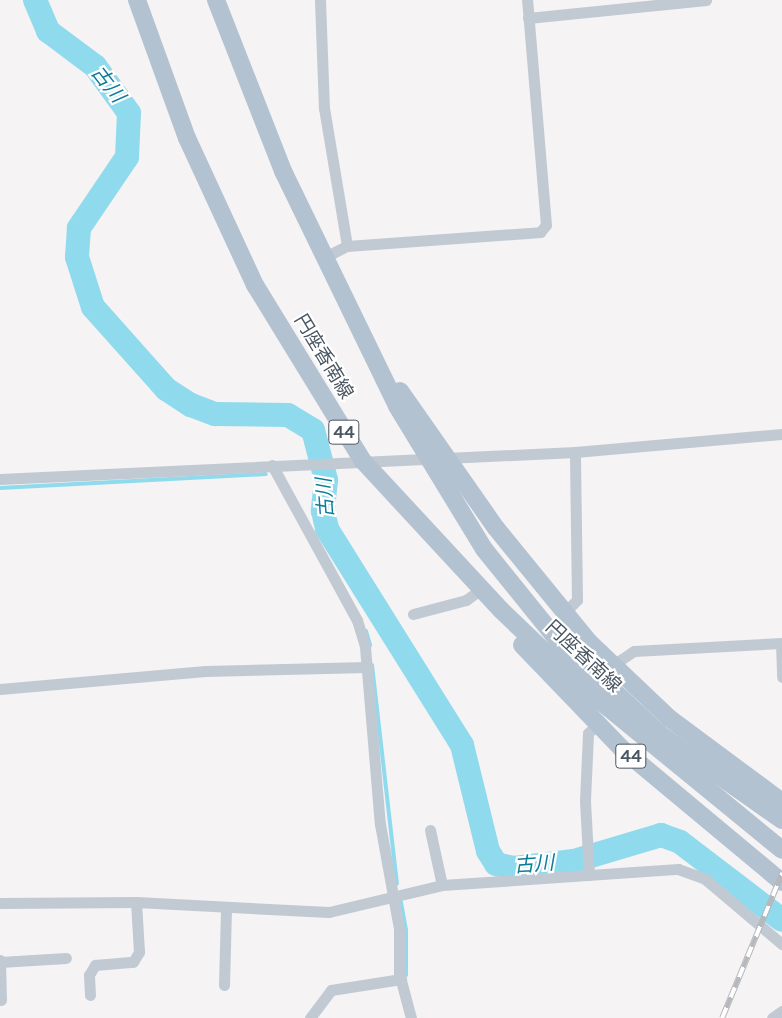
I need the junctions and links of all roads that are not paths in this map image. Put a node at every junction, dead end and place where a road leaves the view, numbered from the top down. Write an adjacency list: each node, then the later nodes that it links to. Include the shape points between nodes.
1 (137, 0): 14 (main road, 円座香南線 / 44, via 187,138 255,285)
2 (216, 0): 8 (main road, 円座香南線 / 44, via 283,171)
3 (320, 0): 7 (street, via 324,108)
4 (527, 0): 6 (street)
5 (706, 0): 6 (street)
6 (528, 18): 7 (street, via 546,225 540,232)
7 (347, 246): 8 (street)
8 (325, 257): 9 (main road, 円座香南線 / 44)
9 (377, 360): 12 (main road, 44); 13 (main road, 円座香南線 / 44)
10 (782, 434): 11 (street)
11 (575, 452): 12 (street); 19 (street, via 577,600)
12 (446, 457): 13 (street); 19 (main road, 44, via 496,528)
13 (427, 458): 14 (street); 27 (main road, 円座香南線 / 44, via 484,549 539,620 611,702)
14 (363, 461): 15 (street); 17 (main road, 円座香南線 / 44)
15 (272, 465): 16 (street); 23 (street, via 357,620)
16 (0, 479)
17 (481, 589): 18 (main road, 円座香南線 / 44); 20 (street, via 466,600)
18 (500, 610): 26 (main road, 44, via 512,634); 27 (main road, 円座香南線 / 44)
19 (565, 612): 22 (main road, 44)
20 (413, 614)
21 (781, 643): 22 (street, via 634,651); 24 (street)
22 (613, 665): 28 (main road, 44, via 669,718)
23 (367, 666): 25 (street, via 205,671); 35 (street, via 380,824)
24 (782, 677)
25 (0, 689)
26 (598, 724): 32 (street, via 588,733 586,849); 33 (main road, 44, via 674,796)
27 (688, 765): 29 (main road, 44); 31 (main road, 円座香南線 / 44)
28 (782, 802)
29 (782, 820)
30 (430, 830): 34 (street)
31 (782, 852)
32 (589, 869): 34 (street); 39 (street, via 693,871)
33 (782, 882)
34 (442, 885): 35 (street)
35 (393, 896): 38 (street, via 329,912); 42 (street)
36 (136, 902): 37 (street); 38 (street); 44 (street, via 139,952 133,962 95,965 89,974)
37 (0, 903)
38 (226, 907): 43 (street)
39 (782, 944)
40 (66, 958): 41 (street)
41 (0, 961): 45 (street)
42 (401, 979): 47 (street, via 331,990); 48 (street)
43 (224, 986)
44 (90, 995)
45 (1, 1000)
46 (782, 1011): 49 (street)
47 (310, 1018)
48 (411, 1018)
49 (772, 1018)

